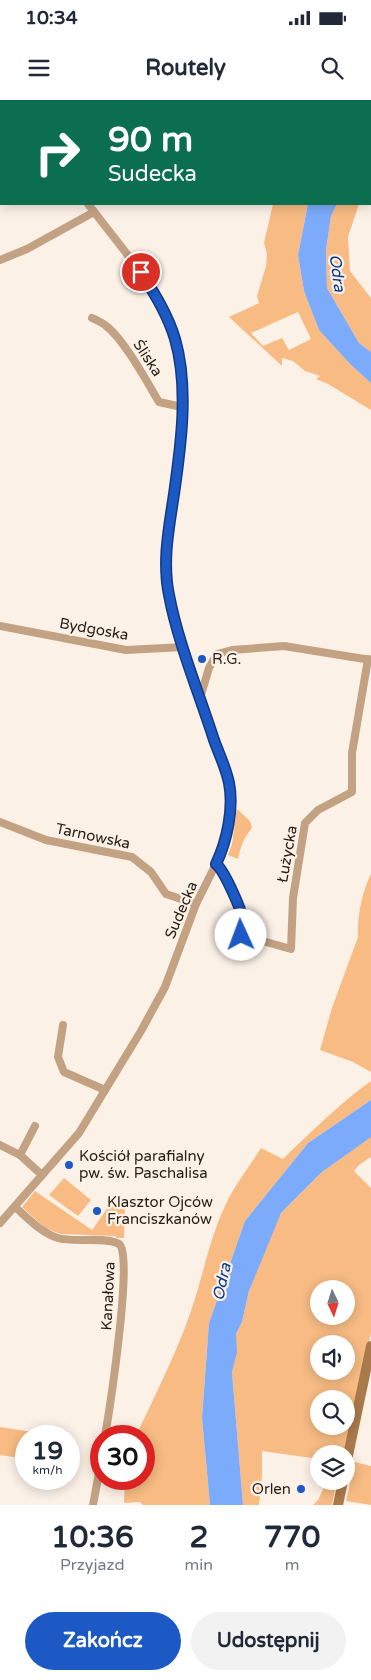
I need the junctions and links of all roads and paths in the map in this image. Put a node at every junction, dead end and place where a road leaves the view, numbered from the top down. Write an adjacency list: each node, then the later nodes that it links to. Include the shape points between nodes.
1 (89, 205): 2 (street, Sudecka)
2 (94, 212): 3 (street); 5 (street, Sudecka, via 141,272 160,303 175,339 182,372)
3 (0, 260)
4 (92, 318): 5 (street, Śliska, via 106,326 120,342 159,402)
5 (182, 407): 7 (street, Sudecka, via 166,571 169,595)
6 (0, 626): 7 (street, Bydgoska, via 126,650)
7 (184, 647): 9 (street, Sudecka)
8 (370, 659): 9 (street, via 284,646 232,650 217,654); 11 (street, Łużycka, via 352,753 352,792 318,810 305,823 293,898 291,949 241,935 244,922 230,886)
9 (200, 698): 11 (street, Sudecka, via 229,784 230,819)
10 (0, 822): 12 (street, Tarnowska, via 46,840 132,857 151,872 166,894)
11 (216, 864): 12 (street, Sudecka)
12 (196, 904): 14 (street, Sudecka, via 165,987)
13 (63, 1025): 14 (street, via 58,1058 64,1072)
14 (105, 1090): 18 (street, Sudecka, via 79,1133)
15 (35, 1126): 17 (street)
16 (0, 1145): 17 (street)
17 (20, 1155): 18 (street)
18 (42, 1175): 19 (street, Sudecka)
19 (15, 1207): 20 (street, Sudecka); 22 (street, Kanałowa, via 37,1226 60,1239 110,1242 122,1247 117,1360)
20 (0, 1223)
21 (371, 1346): 23 (street)
22 (107, 1425)
23 (350, 1445)
24 (96, 1490): 26 (street)
25 (341, 1490): 27 (street)
26 (93, 1505)
27 (338, 1505)

